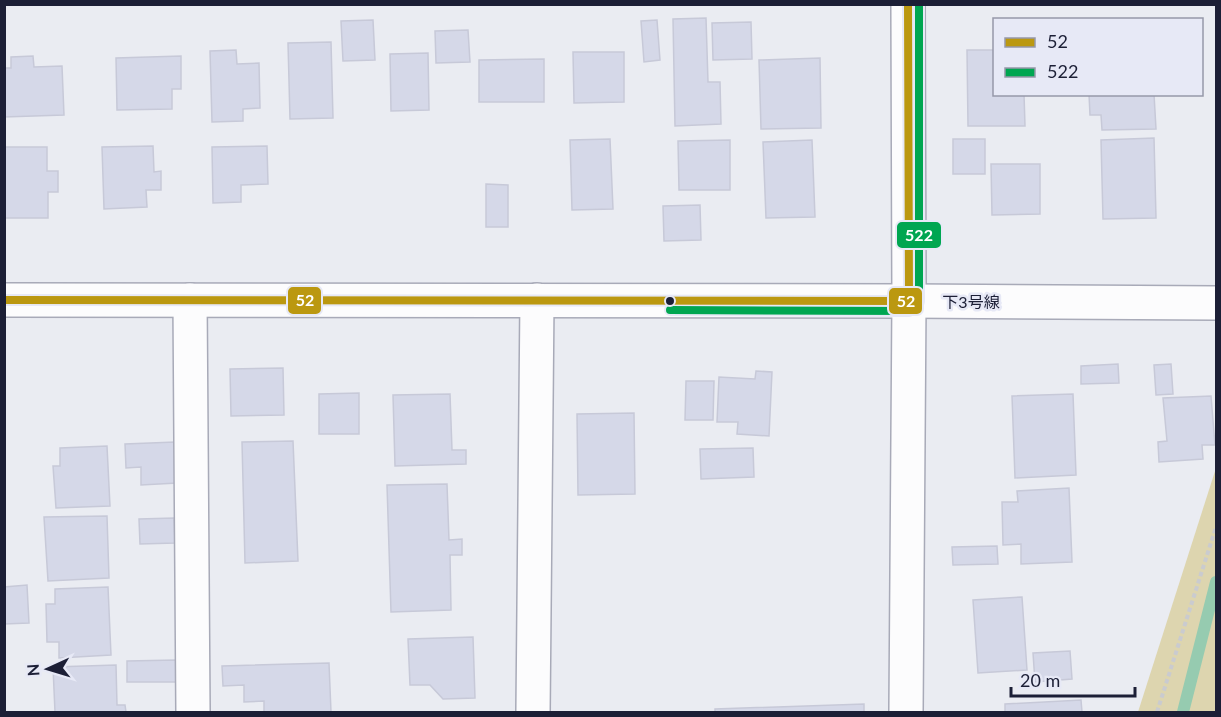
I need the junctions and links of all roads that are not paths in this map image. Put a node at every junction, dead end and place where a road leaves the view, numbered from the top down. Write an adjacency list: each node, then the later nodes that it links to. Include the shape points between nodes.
1 (908, 4): 5 (street)
2 (4, 300): 3 (street, 下3号線)
3 (190, 300): 4 (street, 下3号線); 7 (street)
4 (537, 300): 5 (street, 下3号線); 8 (street)
5 (909, 301): 6 (street, 下3号線); 9 (street)
6 (1216, 303)
7 (193, 712)
8 (533, 712)
9 (906, 712)

